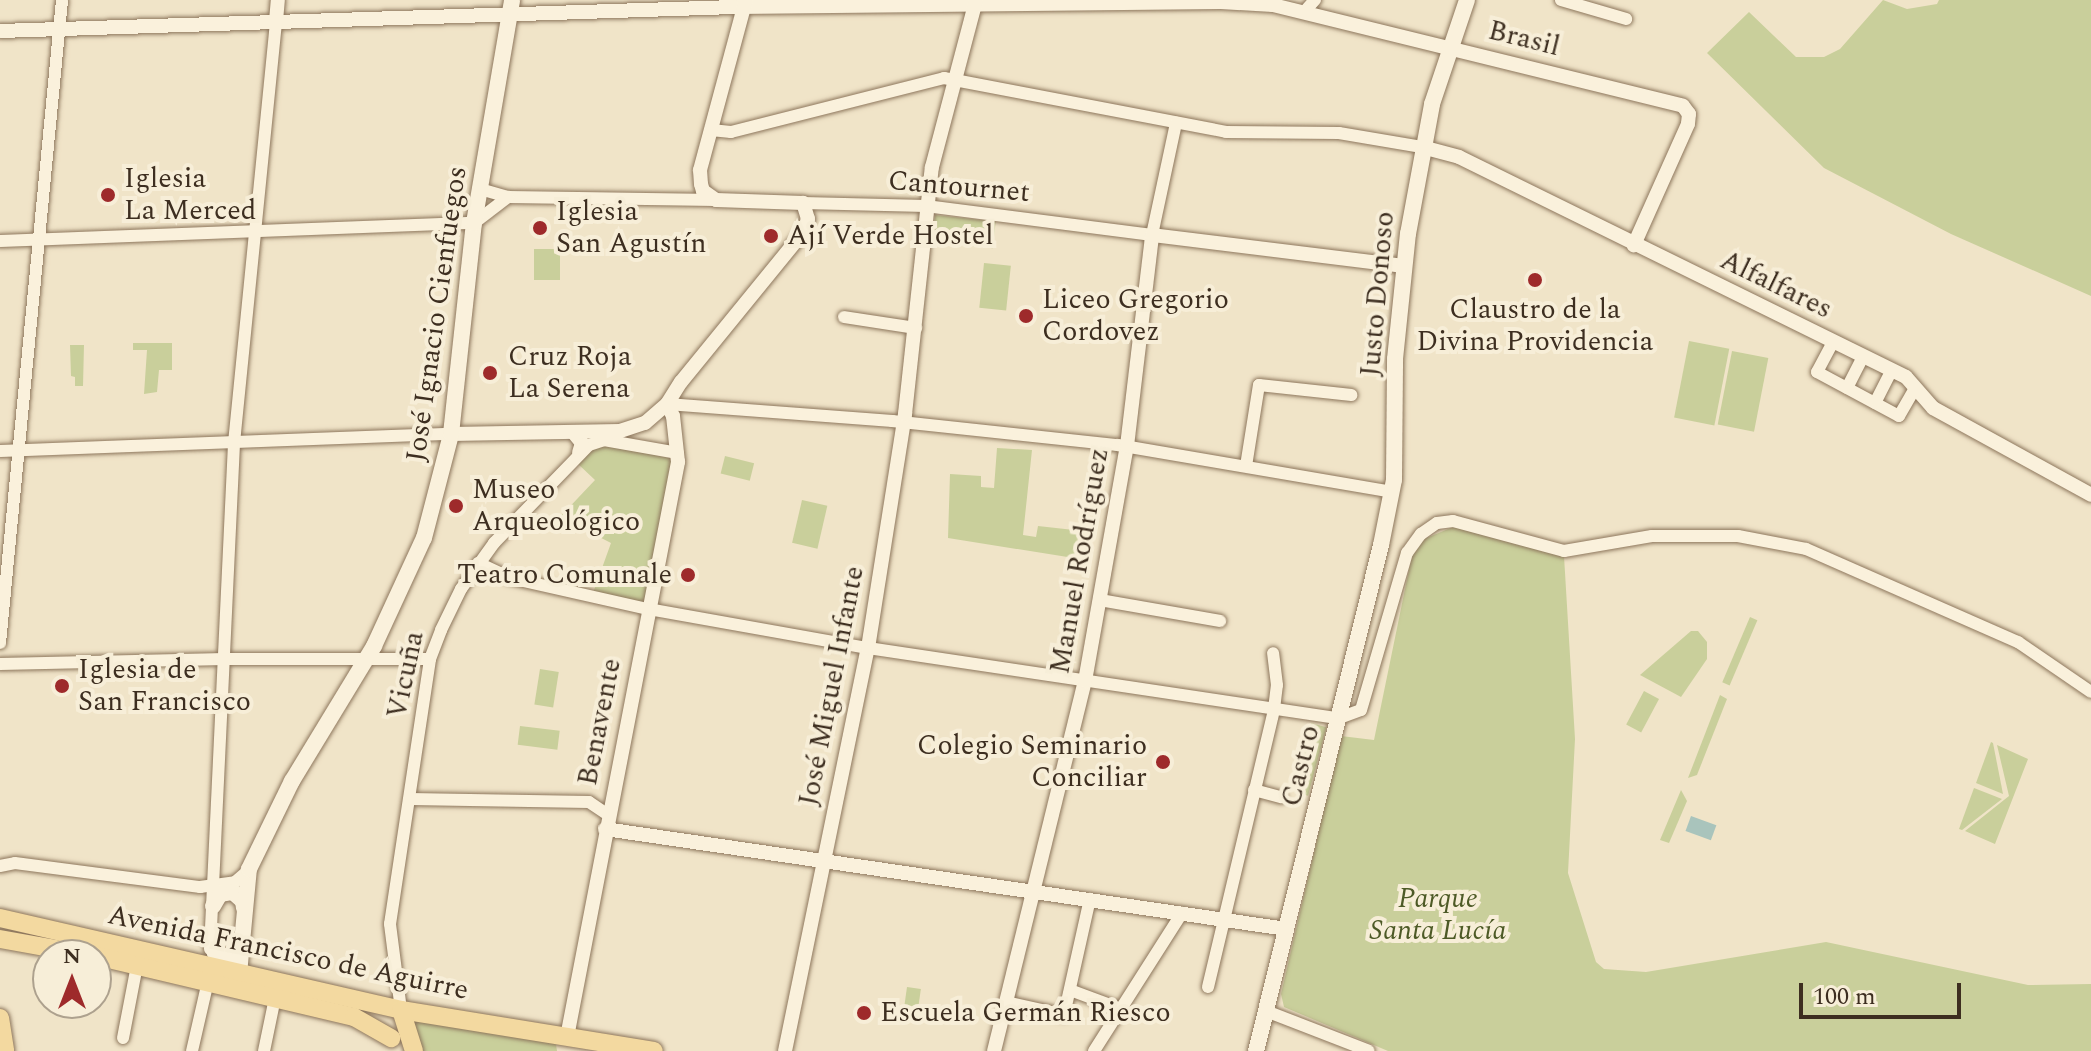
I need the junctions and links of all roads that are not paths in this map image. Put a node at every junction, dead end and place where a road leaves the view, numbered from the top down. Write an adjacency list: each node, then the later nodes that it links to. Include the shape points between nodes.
1 (62, 0): 13 (street)
2 (278, 0): 12 (street)
3 (1467, 0): 15 (main road, Justo Donoso)
4 (1477, 0): 15 (main road, Justo Donoso)
5 (1561, 0): 11 (street)
6 (1240, 1): 7 (street, Brasil); 10 (street, Brasil)
7 (976, 2): 8 (street, Brasil); 16 (street, José Miguel Infante)
8 (745, 3): 9 (street, Brasil); 18 (street)
9 (511, 6): 12 (street, Brasil); 20 (main road, José Ignacio Cienfuegos)
10 (1310, 6): 15 (street, Brasil)
11 (1626, 19)
12 (276, 21): 13 (street, Brasil); 26 (street)
13 (60, 29): 14 (street, Brasil); 28 (street)
14 (0, 31)
15 (1456, 50): 19 (main road, Justo Donoso, via 1432,104); 30 (street, Brasil, via 1683,106 1688,124)
16 (953, 80): 17 (street); 18 (street, via 935,79 731,132); 24 (street, José Miguel Infante)
17 (1176, 123): 19 (street, via 1242,134 1339,133); 27 (street, Manuel Rodríguez)
18 (711, 130): 22 (street, via 700,179 703,191)
19 (1422, 147): 30 (street, Alfalfares, via 1459,157); 31 (main road, Justo Donoso)
20 (480, 189): 21 (street, Cantournet); 25 (main road, José Ignacio Cienfuegos)
21 (508, 197): 22 (street, Cantournet); 25 (street)
22 (716, 200): 23 (street, Cantournet)
23 (803, 203): 24 (street, Cantournet); 41 (street, via 808,219 804,231)
24 (926, 206): 27 (street, Cantournet); 33 (street, José Miguel Infante)
25 (474, 223): 26 (street); 44 (main road, José Ignacio Cienfuegos)
26 (253, 231): 28 (street); 45 (street)
27 (1152, 235): 31 (street, Cantournet); 46 (street, Manuel Rodríguez)
28 (38, 239): 29 (street); 47 (street)
29 (0, 241)
30 (1634, 245): 34 (street, Alfalfares)
31 (1403, 266): 52 (main road, Justo Donoso)
32 (844, 317): 33 (street)
33 (916, 328): 42 (street, José Miguel Infante)
34 (1833, 342): 35 (street, Alfalfares); 37 (street, via 1817,372)
35 (1863, 356): 36 (street, Alfalfares); 37 (street)
36 (1892, 370): 38 (street, Alfalfares); 40 (street)
37 (1847, 388): 40 (street)
38 (1915, 388): 40 (street, via 1899,416); 53 (street, Alfalfares, via 1933,408)
39 (1351, 395): 51 (street, via 1259,385)
40 (1875, 403)
41 (667, 404): 42 (street); 43 (street, via 633,429); 50 (street, Benavente)
42 (903, 423): 46 (street); 59 (street, José Miguel Infante)
43 (573, 432): 44 (street); 49 (street, via 582,443)
44 (451, 434): 45 (street); 62 (main road, José Ignacio Cienfuegos, via 419,549)
45 (234, 443): 47 (street); 61 (street)
46 (1127, 446): 51 (street); 55 (street, Manuel Rodríguez)
47 (19, 450): 48 (street); 58 (street)
48 (0, 451)
49 (579, 453): 50 (street, via 604,440); 54 (street, Vicuña)
50 (678, 453): 56 (street, Benavente)
51 (1246, 466): 52 (street)
52 (1392, 492): 68 (main road, Castro)
53 (2091, 495)
54 (478, 563): 56 (street, via 510,578); 63 (street, Vicuña)
55 (1100, 600): 57 (street); 65 (street, Manuel Rodríguez)
56 (648, 609): 59 (street); 72 (street, Benavente)
57 (1220, 621)
58 (0, 643)
59 (868, 648): 65 (street); 73 (street, José Miguel Infante)
60 (1273, 653): 67 (street)
61 (225, 659): 62 (street); 64 (street); 76 (street)
62 (367, 659): 63 (street); 75 (main road, José Ignacio Cienfuegos, via 292,781)
63 (430, 659): 71 (street, Vicuña)
64 (0, 664)
65 (1085, 681): 67 (street); 77 (street, Manuel Rodríguez)
66 (2091, 692): 68 (street, via 2018,642 1806,549 1738,536 1652,536 1564,551 1453,521 1437,523 1421,534 1407,553 1367,698 1361,710)
67 (1274, 709): 68 (street); 69 (street)
68 (1339, 718): 84 (main road, Castro)
69 (1254, 790): 70 (street); 83 (street)
70 (1281, 797)
71 (410, 799): 72 (street, via 589,802); 98 (street, Vicuña, via 389,934)
72 (607, 822): 73 (street); 102 (street, Benavente)
73 (824, 863): 77 (street); 110 (street, José Miguel Infante)
74 (0, 866): 76 (street, via 15,863)
75 (249, 869): 76 (street, via 235,882); 80 (main road, José Ignacio Cienfuegos)
76 (214, 887): 79 (street)
77 (1034, 890): 78 (street); 96 (street, Manuel Rodríguez)
78 (1090, 899): 81 (street); 94 (street)
79 (213, 906): 80 (main road, via 220,894 233,892); 86 (street)
80 (244, 908): 87 (main road, José Ignacio Cienfuegos)
81 (1182, 913): 83 (street); 97 (street)
82 (0, 918): 92 (main road, Avenida Francisco de Aguirre)
83 (1223, 920): 84 (street); 93 (street)
84 (1286, 929): 99 (main road, Castro)
85 (0, 939): 88 (main road, Avenida Francisco de Aguirre)
86 (210, 940): 87 (main road, via 215,953 228,957); 92 (street)
87 (241, 942): 91 (main road, José Ignacio Cienfuegos)
88 (32, 945)
89 (112, 960): 90 (main road, Avenida Francisco de Aguirre)
90 (137, 965): 92 (main road, Avenida Francisco de Aguirre); 101 (street)
91 (239, 974): 92 (main road); 98 (main road, Avenida Francisco de Aguirre)
92 (212, 978): 95 (main road, Avenida Francisco de Aguirre); 105 (street)
93 (1208, 987)
94 (1070, 990): 96 (street, via 1064,1015); 97 (street)
95 (275, 998): 103 (main road, Avenida Francisco de Aguirre, via 354,1017); 106 (street)
96 (1006, 1002): 111 (street, Manuel Rodríguez)
97 (1121, 1009): 112 (street)
98 (401, 1010): 102 (main road, Avenida Francisco de Aguirre); 103 (main road); 108 (main road)
99 (1266, 1011): 113 (main road, Castro); 114 (street)
100 (0, 1018): 104 (main road)
101 (123, 1038)
102 (566, 1044): 109 (main road, Avenida Francisco de Aguirre)
103 (390, 1045): 107 (street, Avenida Francisco de Aguirre)
104 (5, 1051)
105 (192, 1051)
106 (264, 1051)
107 (408, 1051)
108 (414, 1051)
109 (654, 1051)
110 (785, 1051)
111 (994, 1051)
112 (1094, 1051)
113 (1256, 1051)
114 (1369, 1051)

